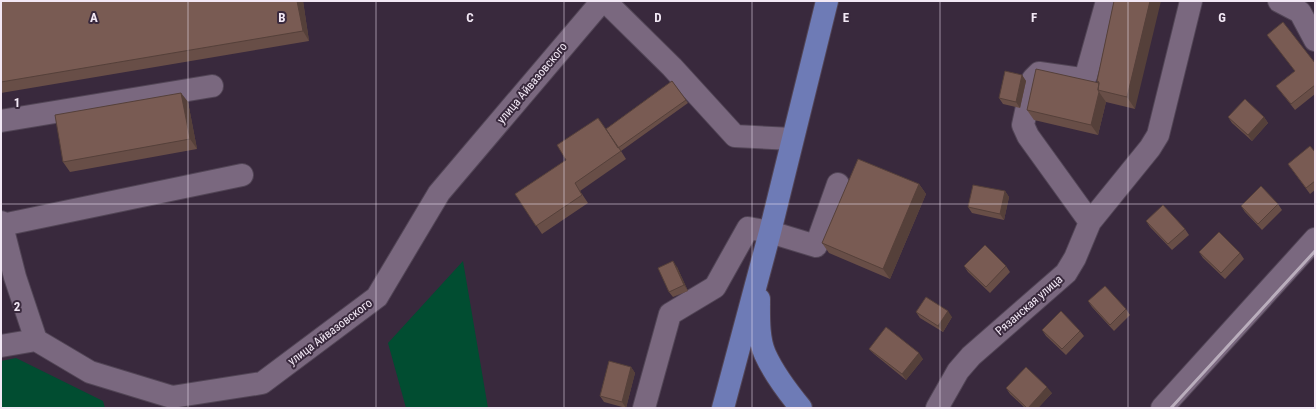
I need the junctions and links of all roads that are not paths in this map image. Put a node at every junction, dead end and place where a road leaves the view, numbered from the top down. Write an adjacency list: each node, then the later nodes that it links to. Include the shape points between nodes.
1 (603, 1): 10 (street, via 672,67 735,136); 18 (street, улица Айвазовского, via 439,193 377,297 262,383 172,398 90,372)
2 (827, 1): 10 (main road)
3 (1107, 1): 13 (street, via 1086,76 1081,79 1040,73 1033,79 1023,125 1028,136)
4 (1191, 1): 13 (street, Рязанская улица, via 1158,135)
5 (1279, 1): 6 (street)
6 (1305, 7): 7 (street)
7 (1315, 40)
8 (212, 86): 9 (street)
9 (1, 121)
10 (792, 139): 15 (main road)
11 (242, 176): 14 (street)
12 (838, 184): 15 (street, via 816,246)
13 (1090, 222): 23 (street, Рязанская улица, via 1066,273 971,356 958,371)
14 (1, 224): 18 (street)
15 (770, 232): 17 (main road); 20 (street, via 748,228 715,287 670,314)
16 (1315, 239): 24 (street)
17 (759, 270): 21 (main road); 22 (main road, via 759,325 765,353 783,386)
18 (36, 340): 19 (street)
19 (1, 346)
20 (644, 408)
21 (723, 408)
22 (801, 408)
23 (937, 408)
24 (1162, 408)

